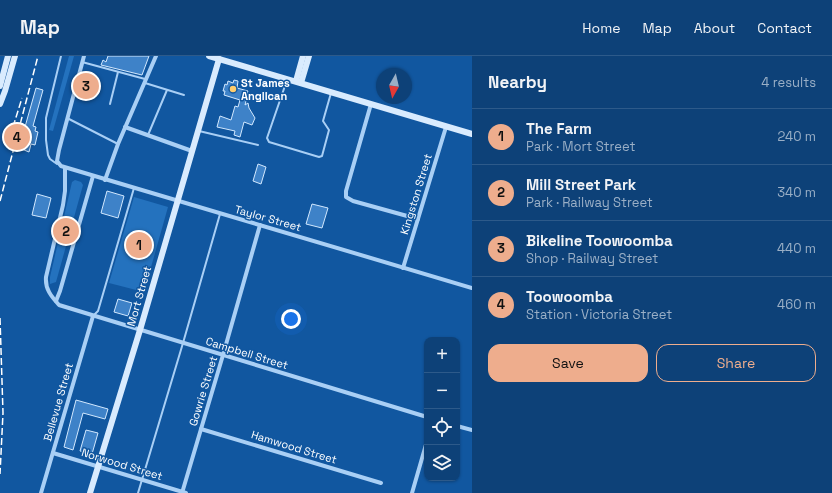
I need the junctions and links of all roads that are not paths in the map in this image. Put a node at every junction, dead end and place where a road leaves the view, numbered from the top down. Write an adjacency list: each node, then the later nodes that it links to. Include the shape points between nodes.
1 (8, 56): 15 (street)
2 (15, 56): 19 (street)
3 (61, 56): 31 (lane, via 45,123 48,155)
4 (84, 56): 10 (street)
5 (156, 56): 13 (street)
6 (209, 56): 9 (street)
7 (304, 56): 14 (street)
8 (309, 56): 14 (street)
9 (219, 59): 12 (street); 25 (street, Mort Street)
10 (82, 62): 11 (lane); 22 (street)
11 (118, 72): 13 (lane); 20 (lane)
12 (288, 79): 14 (street); 17 (lane, via 267,138 269,142 319,157 322,156 329,130 324,121)
13 (146, 81): 16 (lane); 24 (street)
14 (298, 82): 17 (street)
15 (0, 86)
16 (167, 90): 18 (lane); 27 (lane)
17 (332, 92): 21 (street)
18 (184, 95)
19 (0, 104)
20 (110, 104)
21 (371, 104): 23 (street); 38 (street, via 346,197)
22 (67, 118): 28 (lane); 31 (street, via 57,160)
23 (446, 126): 26 (street); 38 (street, Kingston Street)
24 (125, 127): 27 (street); 28 (street)
25 (198, 131): 29 (lane); 30 (street, Mort Street)
26 (472, 134)
27 (148, 135): 30 (street)
28 (118, 144): 34 (street)
29 (258, 146)
30 (192, 151): 36 (street, Mort Street)
31 (59, 166): 32 (street, Taylor Street)
32 (65, 168): 33 (street, Taylor Street); 42 (street, via 63,205 46,277 46,286)
33 (93, 176): 34 (street, Taylor Street); 42 (street)
34 (104, 180): 35 (street, Taylor Street)
35 (134, 188): 36 (street, Taylor Street); 43 (lane, via 98,313)
36 (177, 201): 37 (street, Taylor Street); 44 (street, Mort Street)
37 (220, 214): 39 (street, Taylor Street); 45 (lane)
38 (418, 219): 40 (street, Kingston Street)
39 (260, 225): 40 (street, Taylor Street); 46 (street, Gowrie Street)
40 (403, 268): 41 (street, Taylor Street)
41 (472, 288)
42 (56, 302): 43 (street, Campbell Street)
43 (93, 316): 44 (street, Campbell Street); 52 (street, Bellevue Street)
44 (140, 330): 45 (street, Campbell Street); 53 (street, Mort Street)
45 (183, 343): 46 (street, Campbell Street); 54 (lane)
46 (223, 355): 47 (street, Campbell Street); 49 (street, Gowrie Street)
47 (424, 416)
48 (460, 427): 50 (street)
49 (201, 429): 55 (street, Hamwood Street); 59 (street, Gowrie Street)
50 (472, 430)
51 (426, 445): 60 (street)
52 (53, 453): 53 (street, Norwood Street); 56 (street, Bellevue Street)
53 (98, 467): 54 (street, Norwood Street); 57 (street, Mort Street)
54 (142, 480): 58 (lane); 59 (street, Norwood Street)
55 (381, 483)
56 (41, 493)
57 (90, 493)
58 (138, 493)
59 (183, 493)
60 (412, 493)

